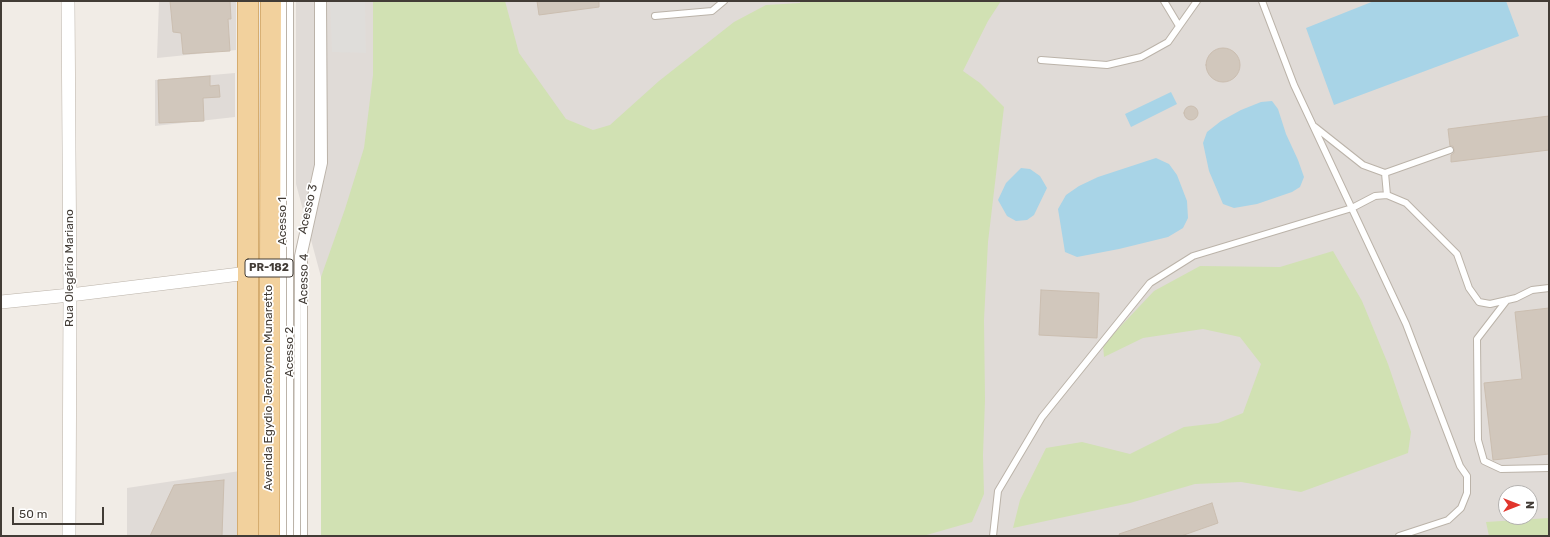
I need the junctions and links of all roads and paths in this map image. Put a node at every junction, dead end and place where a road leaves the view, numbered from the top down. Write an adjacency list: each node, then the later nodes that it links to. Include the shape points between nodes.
1 (68, 1): 24 (street, Rua Olegário Mariano)
2 (248, 1): 15 (main road, Avenida Egydio Jerônymo Munaretto / PR-182)
3 (271, 1): 16 (main road, Avenida Egydio Jerônymo Munaretto / PR-182)
4 (282, 1): 31 (lane, Acesso 1)
5 (290, 1): 32 (lane, Acesso 2)
6 (318, 1): 33 (lane, Acesso 3, via 318,164 298,256)
7 (323, 1): 34 (lane, Acesso 4, via 324,163 304,253)
8 (724, 1): 12 (lane, via 712,11)
9 (1164, 1): 13 (lane)
10 (1197, 1): 13 (lane)
11 (1262, 1): 17 (lane, via 1294,85)
12 (655, 16)
13 (1179, 26): 14 (lane, via 1168,42 1134,59 1107,65)
14 (1041, 60)
15 (247, 74): 16 (main road); 22 (main road, Avenida Egydio Jerônymo Munaretto / PR-182)
16 (270, 74): 30 (main road, Avenida Egydio Jerônymo Munaretto / PR-182)
17 (1313, 125): 19 (lane, via 1363,166); 21 (lane)
18 (1450, 150): 19 (lane)
19 (1385, 173): 20 (lane)
20 (1387, 195): 21 (lane, via 1375,196); 25 (lane, via 1406,203 1457,254 1470,288 1479,302 1490,304)
21 (1352, 208): 35 (lane, via 1193,256 1150,283 1042,417 998,491); 36 (lane, via 1406,324 1460,466 1467,476 1467,493 1461,508 1448,520)
22 (248, 273): 24 (street); 29 (main road, Avenida Egydio Jerônymo Munaretto / PR-182)
23 (1549, 288): 25 (lane, via 1532,290)
24 (70, 295): 26 (street); 28 (street, Rua Olegário Mariano)
25 (1507, 300): 27 (lane, via 1477,340 1478,440 1484,461 1501,469)
26 (1, 302)
27 (1549, 468)
28 (69, 536)
29 (248, 536)
30 (270, 536)
31 (283, 536)
32 (290, 536)
33 (297, 536)
34 (304, 536)
35 (993, 536)
36 (1399, 536)

